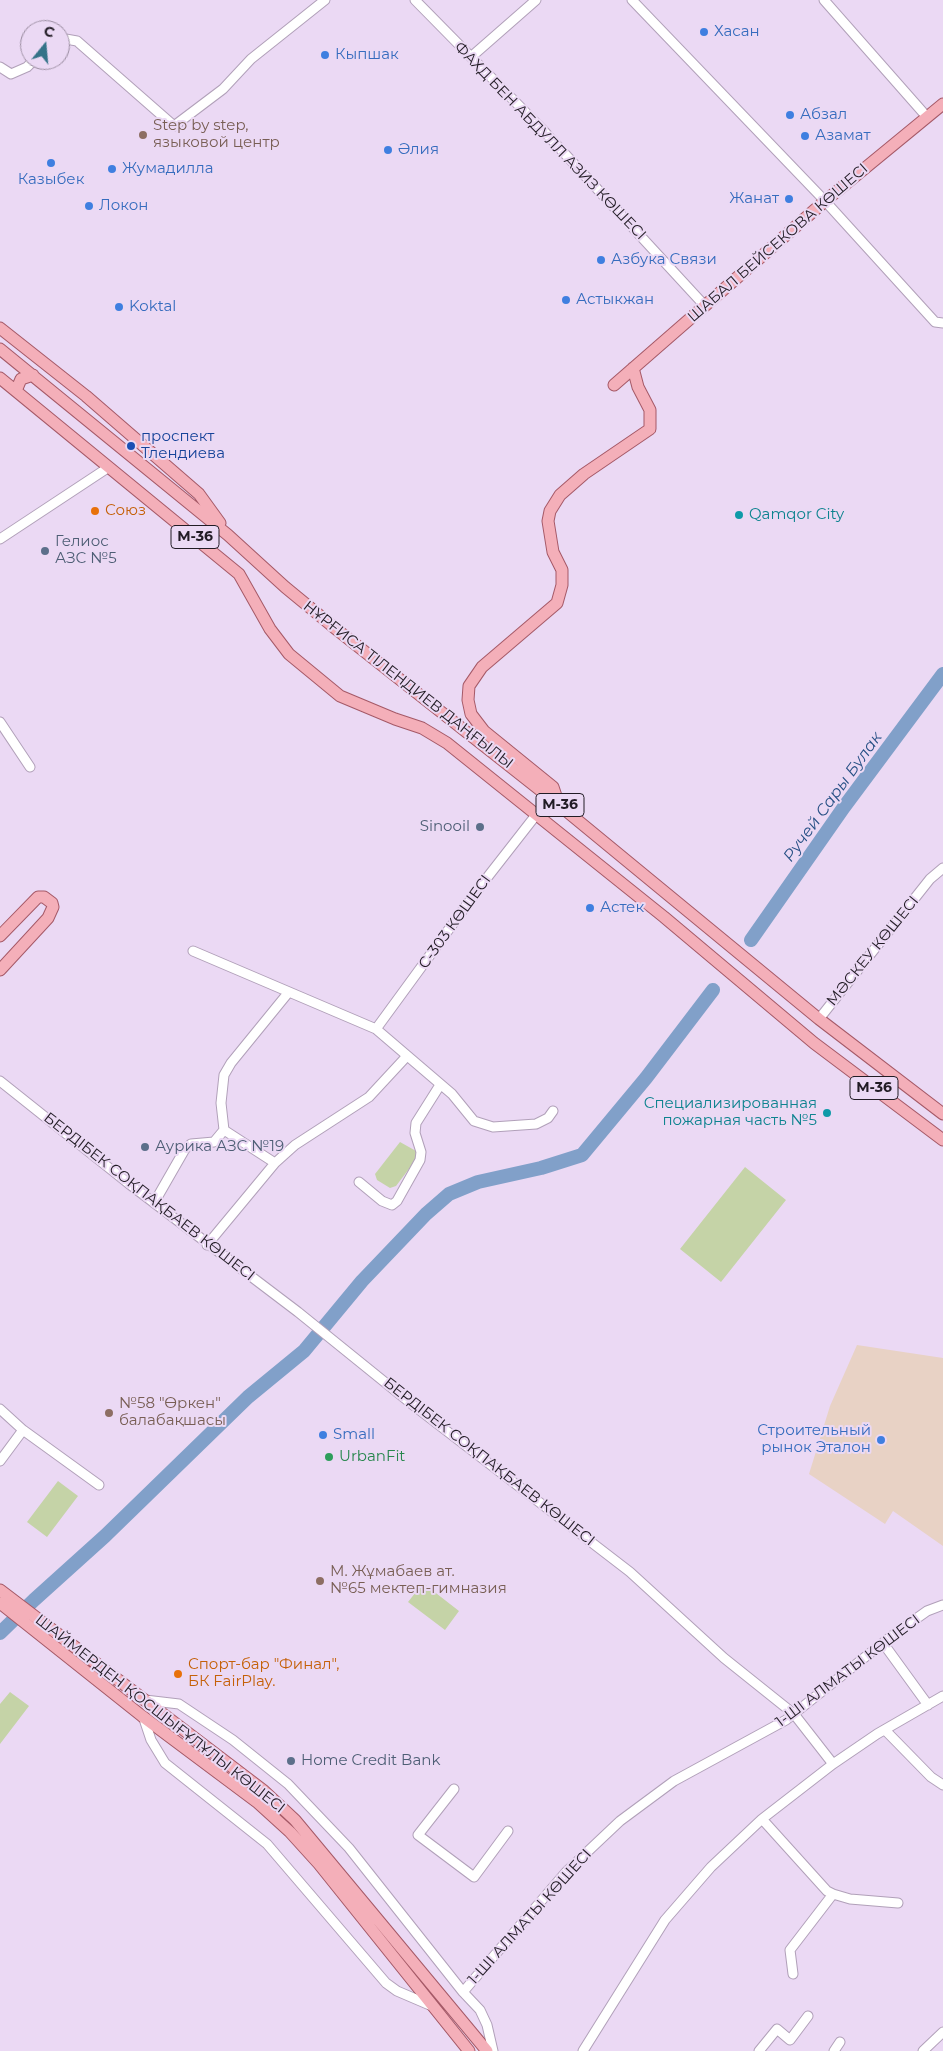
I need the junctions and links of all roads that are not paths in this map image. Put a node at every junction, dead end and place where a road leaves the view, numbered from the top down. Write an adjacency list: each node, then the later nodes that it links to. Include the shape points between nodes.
1 (325, 0): 6 (street, via 251,60 223,89 174,126 77,41)
2 (415, 0): 7 (street, ФАХД БЕН АБДУЛЛ АЗИЗ КӨШЕСІ)
3 (536, 0): 7 (street)
4 (632, 0): 12 (street)
5 (824, 0): 11 (street)
6 (70, 40)
7 (471, 57): 13 (street, ФАХД БЕН АБДУЛЛ АЗИЗ КӨШЕСІ)
8 (0, 66): 9 (street, via 12,74)
9 (21, 70)
10 (943, 104): 11 (main road, ШАБАЛ БЕЙСЕКОВА КӨШЕСІ)
11 (927, 117): 12 (main road, ШАБАЛ БЕЙСЕКОВА КӨШЕСІ)
12 (825, 201): 13 (main road, ШАБАЛ БЕЙСЕКОВА КӨШЕСІ); 14 (street, via 935,322)
13 (705, 306): 17 (main road, ШАБАЛ БЕЙСЕКОВА КӨШЕСІ)
14 (943, 323)
15 (0, 328): 23 (main road, via 86,396 199,494)
16 (0, 349): 18 (main road, НҰРҒИСА ТІЛЕНДИЕВ ДАҢҒЫЛЫ / M-36)
17 (634, 368): 20 (main road, ШАБАЛ БЕЙСЕКОВА КӨШЕСІ); 29 (main road, via 638,387 650,410 650,429 584,474 560,496 550,511 548,521 553,552 562,570 557,603 482,666 469,686 471,714 484,731 553,788)
18 (33, 375): 21 (main road, via 22,379); 23 (main road, НҰРҒИСА ТІЛЕНДИЕВ ДАҢҒЫЛЫ / M-36)
19 (0, 378): 21 (main road, НҰРҒИСА ТІЛЕНДИЕВ ДАҢҒЫЛЫ / M-36)
20 (614, 385)
21 (16, 391): 22 (main road, НҰРҒИСА ТІЛЕНДИЕВ ДАҢҒЫЛЫ / M-36)
22 (109, 467): 24 (street); 26 (main road, НҰРҒИСА ТІЛЕНДИЕВ ДАҢҒЫЛЫ / M-36)
23 (228, 535): 25 (main road, НҰРҒИСА ТІЛЕНДИЕВ ДАҢҒЫЛЫ / M-36)
24 (0, 539)
25 (253, 558): 26 (main road); 29 (main road, НҰРҒИСА ТІЛЕНДИЕВ ДАҢҒЫЛЫ / M-36, via 358,647)
26 (239, 574): 30 (main road, НҰРҒИСА ТІЛЕНДИЕВ ДАҢҒЫЛЫ / M-36, via 285,649 340,696 422,728 447,743)
27 (0, 722): 28 (street)
28 (30, 767)
29 (559, 805): 32 (main road, НҰРҒИСА ТІЛЕНДИЕВ ДАҢҒЫЛЫ / M-36)
30 (536, 815): 33 (main road, НҰРҒИСА ТІЛЕНДИЕВ ДАҢҒЫЛЫ / M-36); 39 (street, С-303 КӨШЕСІ)
31 (943, 868): 38 (street, МӘСКЕУ КӨШЕСІ, via 930,879)
32 (677, 901): 33 (main road); 38 (main road, НҰРҒИСА ТІЛЕНДИЕВ ДАҢҒЫЛЫ / M-36)
33 (664, 917): 40 (main road, НҰРҒИСА ТІЛЕНДИЕВ ДАҢҒЫЛЫ / M-36)
34 (0, 936): 36 (main road, via 38,897 52,903 48,918)
35 (193, 951): 37 (street)
36 (0, 970)
37 (288, 993): 39 (street); 46 (street, via 224,1075 221,1103)
38 (819, 1019): 40 (main road, МӘСКЕУ КӨШЕСІ); 45 (main road, M-36)
39 (376, 1030): 41 (street)
40 (805, 1036): 47 (main road, M-36)
41 (407, 1056): 43 (street); 48 (street, via 369,1097 294,1145)
42 (0, 1081): 50 (street, БЕРДІБЕК СОҚПАҚБАЕВ КӨШЕСІ)
43 (440, 1084): 44 (street, via 474,1121 493,1128 536,1124 548,1118); 49 (street, via 416,1123 420,1160 397,1202 392,1205 382,1201)
44 (553, 1111)
45 (943, 1114)
46 (224, 1130): 48 (street); 50 (street, via 214,1142 192,1144 185,1149)
47 (943, 1140)
48 (275, 1163): 51 (street)
49 (359, 1182)
50 (154, 1203): 51 (street, БЕРДІБЕК СОҚПАҚБАЕВ КӨШЕСІ)
51 (208, 1245): 64 (street, БЕРДІБЕК СОҚПАҚБАЕВ КӨШЕСІ, via 611,1556 724,1658)
52 (0, 1409): 53 (street)
53 (23, 1430): 54 (street); 55 (street)
54 (0, 1461)
55 (98, 1485)
56 (0, 1590): 57 (main road, ШАЙМЕРДЕН ҚОСШЫҒҰЛҰЛЫ КӨШЕСІ)
57 (6, 1603): 59 (main road, ШАЙМЕРДЕН ҚОСШЫҒҰЛҰЛЫ КӨШЕСІ)
58 (943, 1606): 60 (street, 1-ШІ АЛМАТЫ КӨШЕСІ, via 927,1611)
59 (37, 1623): 62 (main road, ШАЙМЕРДЕН ҚОСШЫҒҰЛҰЛЫ КӨШЕСІ); 65 (main road, ШАЙМЕРДЕН ҚОСШЫҒҰЛҰЛЫ КӨШЕСІ)
60 (883, 1643): 63 (street); 64 (street, 1-ШІ АЛМАТЫ КӨШЕСІ)
61 (943, 1696): 63 (street)
62 (145, 1700): 75 (street, via 179,1704 233,1740 288,1784 349,1848); 83 (main road, ШАЙМЕРДЕН ҚОСШЫҒҰЛҰЛЫ КӨШЕСІ, via 295,1820)
63 (928, 1705): 66 (street)
64 (794, 1714): 67 (street, БЕРДІБЕК СОҚПАҚБАЕВ КӨШЕСІ); 75 (street, 1-ШІ АЛМАТЫ КӨШЕСІ, via 674,1781 620,1821 566,1872)
65 (142, 1716): 76 (main road, ШАЙМЕРДЕН ҚОСШЫҒҰЛҰЛЫ КӨШЕСІ, via 257,1802 290,1832); 76 (street, via 165,1763 267,1844 386,1983)
66 (885, 1730): 67 (street); 68 (street, via 930,1777)
67 (833, 1764): 70 (street)
68 (943, 1785)
69 (454, 1789): 71 (street, via 418,1835 474,1877)
70 (762, 1819): 72 (street); 85 (street, via 711,1868 665,1920)
71 (508, 1831)
72 (833, 1894): 73 (street); 74 (street, via 790,1950)
73 (898, 1903)
74 (793, 1974)
75 (463, 1992): 84 (street, via 480,2010)
76 (433, 2007): 78 (main road, ШАЙМЕРДЕН ҚОСШЫҒҰЛҰЛЫ КӨШЕСІ)
77 (808, 2016): 86 (street, via 790,2040 777,2030)
78 (452, 2029): 81 (main road); 82 (main road, ШАЙМЕРДЕН ҚОСШЫҒҰЛҰЛЫ КӨШЕСІ)
79 (943, 2032): 88 (street)
80 (840, 2042): 87 (street)
81 (463, 2051)
82 (469, 2051)
83 (487, 2051)
84 (494, 2051)
85 (583, 2051)
86 (760, 2051)
87 (834, 2051)
88 (924, 2051)

